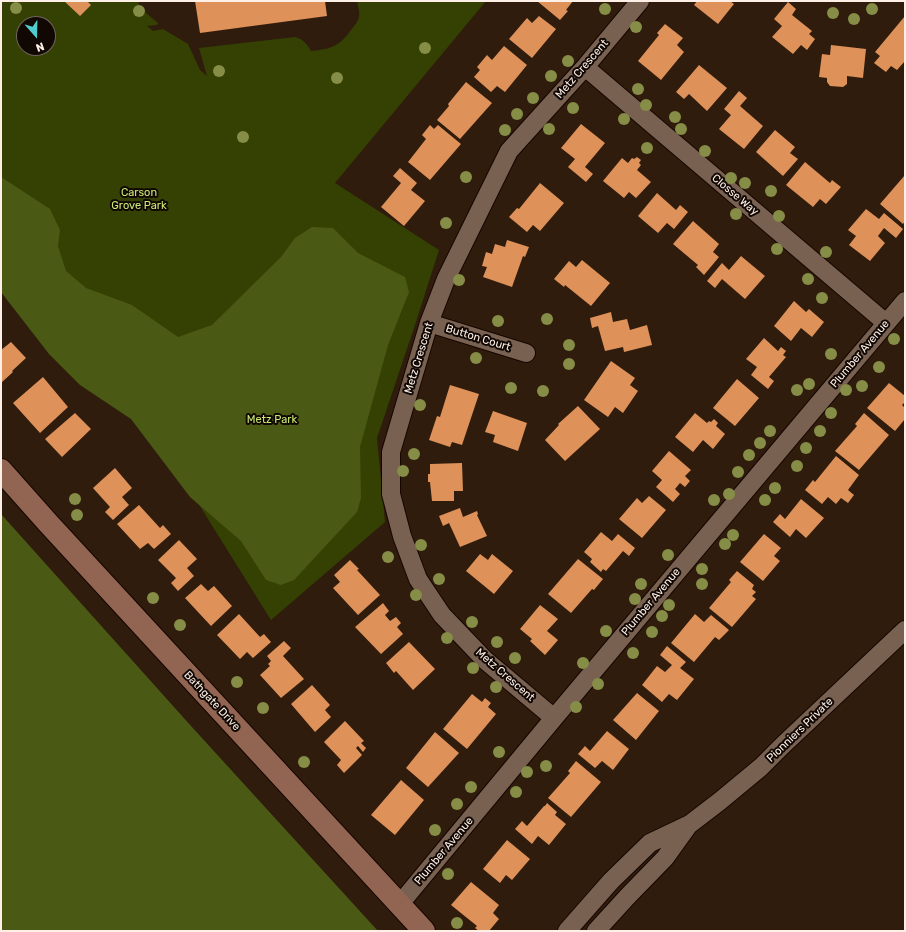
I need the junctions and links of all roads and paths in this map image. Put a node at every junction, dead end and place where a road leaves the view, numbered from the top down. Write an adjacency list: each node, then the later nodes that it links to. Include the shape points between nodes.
1 (640, 1): 2 (street, Metz Crescent)
2 (585, 67): 4 (street, Metz Crescent, via 508,151 446,279); 5 (street, Closse Way)
3 (905, 301): 5 (street, Plumber Avenue)
4 (429, 323): 6 (street, Button Court); 9 (street, Metz Crescent, via 391,452 391,494 402,536 418,579 442,615 485,660)
5 (886, 323): 9 (street, Plumber Avenue)
6 (526, 353)
7 (1, 470): 11 (street, Bathgate Drive)
8 (905, 630): 10 (street, Pionniers Private, via 761,767)
9 (554, 718): 11 (street, Plumber Avenue)
10 (690, 824): 13 (street, Pionniers Private, via 650,843 611,881); 14 (street, Pionniers Private, via 665,858)
11 (399, 905): 12 (street, Bathgate Drive)
12 (424, 931)
13 (567, 931)
14 (596, 931)

